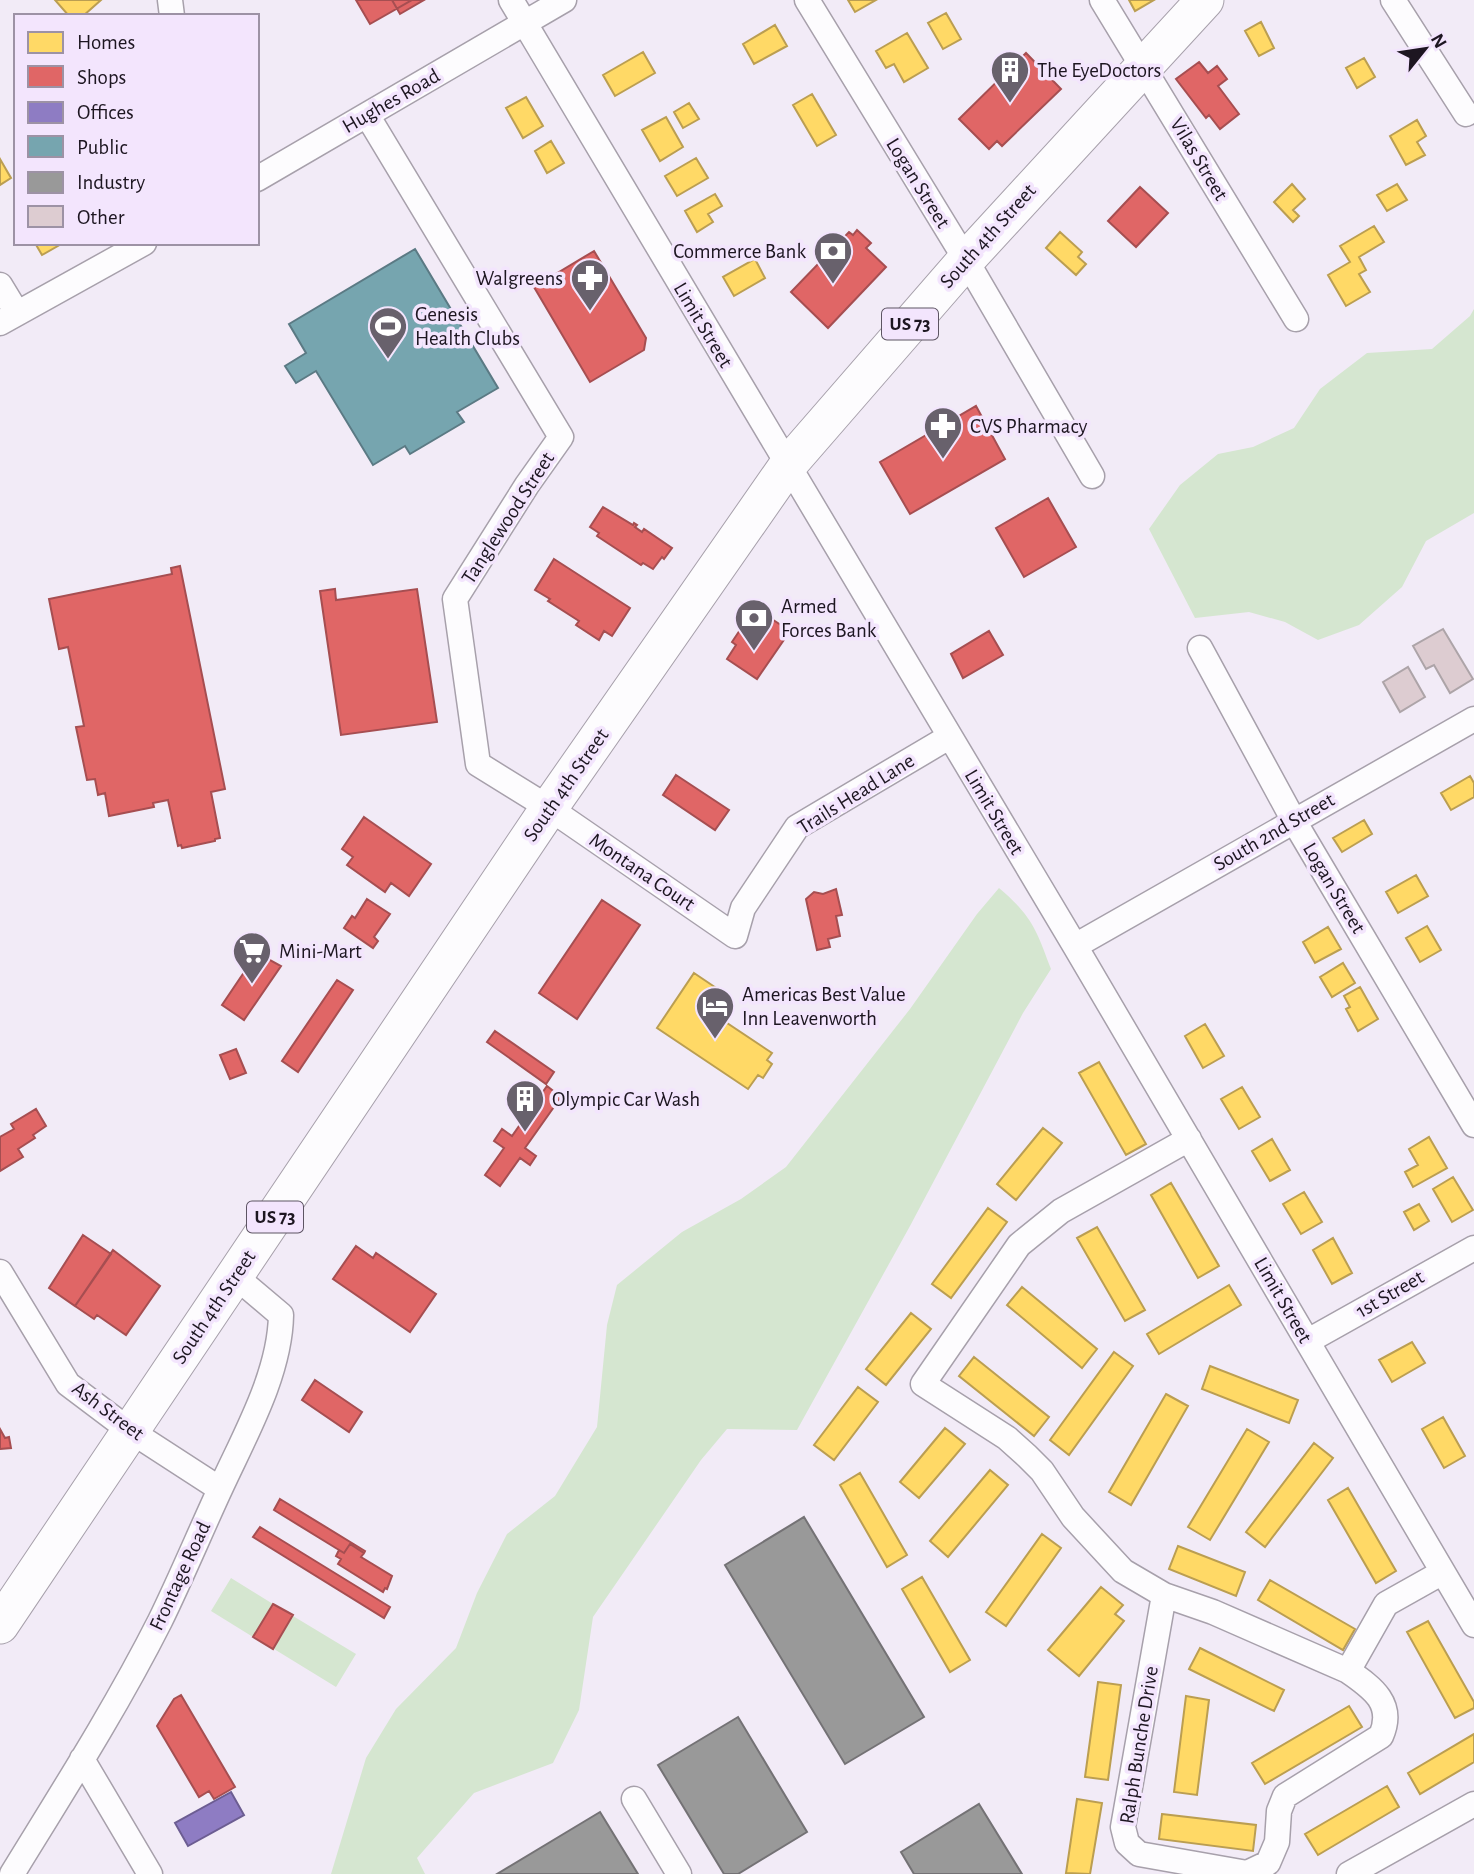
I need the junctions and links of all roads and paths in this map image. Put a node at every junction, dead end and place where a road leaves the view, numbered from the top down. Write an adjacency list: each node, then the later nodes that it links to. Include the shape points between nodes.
1 (511, 0): 7 (street, Limit Street)
2 (564, 0): 7 (street, Hughes Road)
3 (807, 0): 13 (street, Logan Street)
4 (1102, 0): 8 (street, Vilas Street)
5 (1205, 0): 8 (highway, South 4th Street / US 73)
6 (1394, 0): 10 (street)
7 (525, 24): 9 (street, Hughes Road); 17 (street, Limit Street)
8 (1143, 67): 13 (highway, South 4th Street / US 73); 16 (street, Vilas Street)
9 (367, 114): 11 (street, Hughes Road); 22 (street, Tanglewood Street, via 561,437 455,599 478,764)
10 (1465, 114)
11 (259, 178)
12 (140, 245): 15 (street)
13 (965, 260): 17 (highway, South 4th Street / US 73); 18 (street, Logan Street)
14 (0, 285): 15 (street)
15 (9, 318)
16 (1296, 319)
17 (788, 465): 21 (street, Limit Street); 22 (highway, South 4th Street / US 73)
18 (1092, 476)
19 (1200, 648): 23 (street, Logan Street)
20 (1474, 719): 23 (street, South 2nd Street)
21 (949, 737): 24 (street, Trails Head Lane, via 797,827 743,908); 25 (street, Limit Street)
22 (549, 808): 24 (street, Montana Court); 30 (highway, South 4th Street / US 73)
23 (1294, 821): 25 (street, South 2nd Street); 26 (street, Logan Street)
24 (736, 936)
25 (1075, 946): 27 (street, Limit Street)
26 (1474, 1125)
27 (1189, 1139): 31 (street, Limit Street); 35 (street, via 1061,1211 1019,1245 923,1384 1007,1438 1042,1471 1073,1517 1123,1571)
28 (1474, 1248): 31 (street, 1st Street)
29 (0, 1272): 32 (street, Ash Street, via 68,1384)
30 (235, 1276): 32 (highway, South 4th Street / US 73); 33 (street, Frontage Road, via 281,1315 281,1340 256,1412)
31 (1308, 1341): 34 (street, Limit Street)
32 (130, 1430): 33 (street, Ash Street); 36 (highway, South 4th Street / US 73)
33 (220, 1489): 39 (street, Frontage Road, via 159,1623)
34 (1443, 1572): 37 (street, Limit Street); 38 (street, via 1386,1604)
35 (1164, 1595): 38 (street); 38 (street, Ralph Bunche Drive, via 1123,1826 1127,1843 1139,1854 1247,1872 1268,1863 1277,1842 1285,1796 1370,1745 1387,1723 1379,1697)
36 (0, 1625)
37 (1474, 1625)
38 (1348, 1671)
39 (82, 1759): 42 (street, Frontage Road); 43 (street)
40 (634, 1799): 44 (street)
41 (1474, 1804): 45 (street)
42 (12, 1874)
43 (150, 1874)
44 (679, 1874)
45 (1349, 1874)

